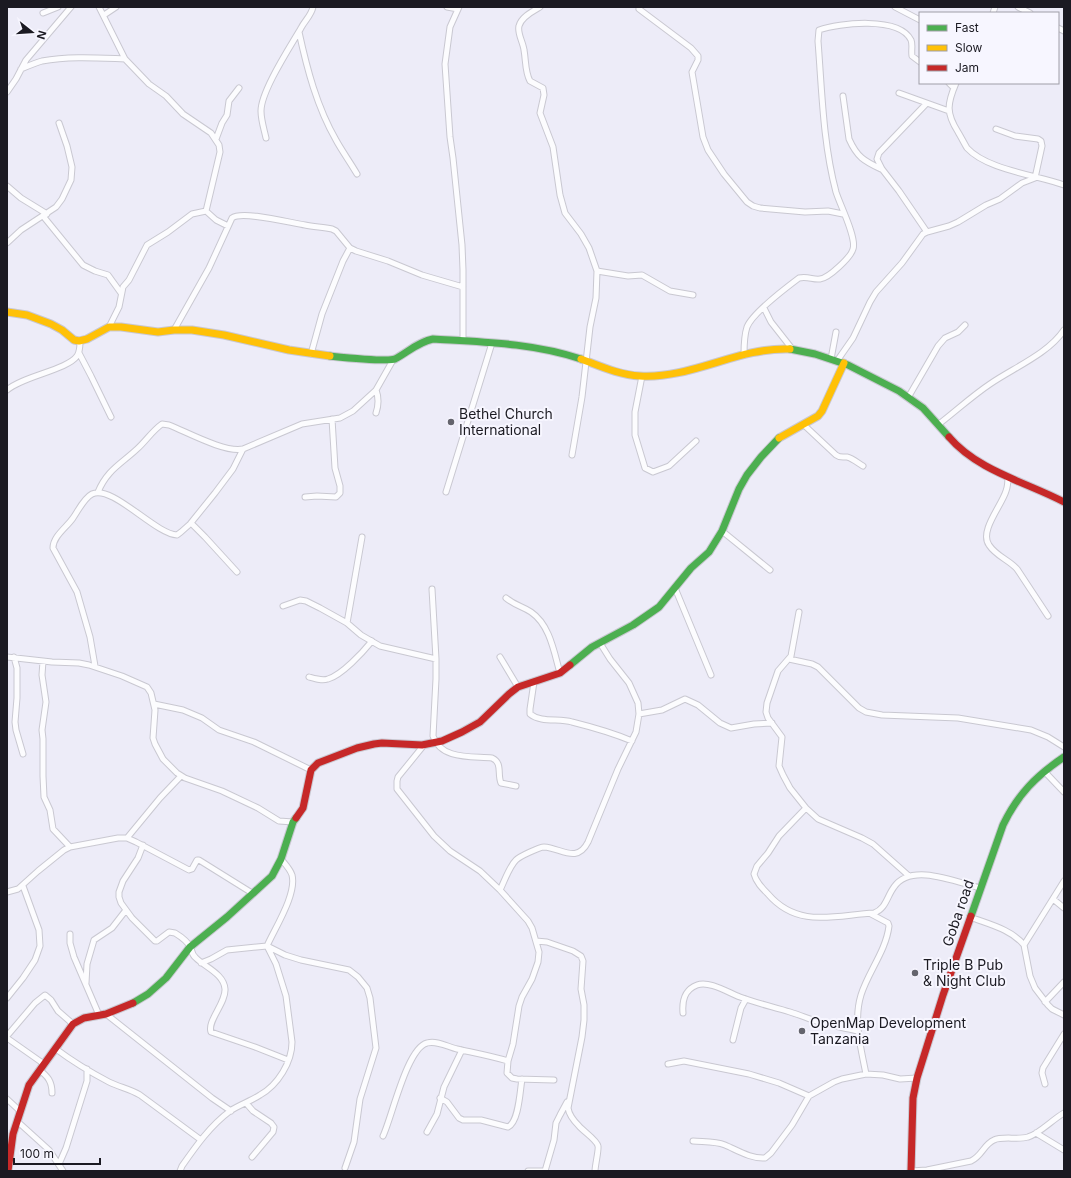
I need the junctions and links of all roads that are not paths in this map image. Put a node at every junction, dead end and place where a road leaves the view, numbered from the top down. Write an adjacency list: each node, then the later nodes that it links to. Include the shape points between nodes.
1 (58, 7): 13 (street)
2 (71, 7): 19 (street)
3 (99, 7): 14 (street)
4 (116, 7): 14 (street)
5 (313, 7): 16 (street)
6 (447, 7): 10 (street)
7 (540, 7): 43 (street, via 524,18 518,26 526,71 530,81 543,88 540,113 553,147 565,213 589,248)
8 (895, 7): 15 (street)
9 (1018, 7): 12 (street)
10 (458, 8): 44 (street, via 450,27 445,64 450,138 461,232)
11 (639, 9): 37 (street, via 698,56 692,72 703,136 708,150 747,202 760,208)
12 (1028, 12)
13 (43, 13)
14 (104, 15): 17 (street)
15 (919, 19)
16 (298, 32): 29 (street, via 262,104); 32 (street, via 307,70 324,115 335,139)
17 (125, 59): 19 (street, via 41,61); 30 (street, via 183,114)
18 (919, 61): 37 (street, via 912,56 910,39 900,30 890,26 876,23 846,25 821,29 818,32 826,146)
19 (21, 69): 22 (street)
20 (955, 85): 26 (street)
21 (240, 88): 30 (street, via 229,101 227,115)
22 (7, 92)
23 (899, 93): 25 (street)
24 (843, 96): 31 (street, via 852,146 859,157)
25 (926, 104): 26 (street); 31 (street, via 879,153 877,161)
26 (949, 112): 33 (street, via 967,148 996,165)
27 (59, 123): 38 (street, via 72,167 71,180 62,199)
28 (996, 129): 33 (street, via 1015,136 1038,139 1041,142)
29 (266, 138)
30 (216, 139): 36 (street, via 220,152)
31 (882, 169): 40 (street)
32 (357, 174)
33 (1035, 178): 34 (street); 40 (street, via 1022,183 1000,199 958,222)
34 (1064, 185)
35 (7, 186): 38 (street)
36 (206, 211): 39 (street); 45 (street, via 192,214 147,245)
37 (843, 214): 47 (street, via 854,244 851,254 824,278 799,278)
38 (45, 215): 41 (street, via 21,230); 45 (street, via 83,265 108,275)
39 (228, 226): 42 (street, via 233,216 239,215 332,229); 51 (street, via 209,268)
40 (928, 232): 63 (street, via 876,292 853,338)
41 (7, 243)
42 (350, 248): 44 (street, via 422,275); 59 (street, via 325,306)
43 (597, 271): 46 (street, via 628,276 642,275 670,292); 62 (street, via 596,298)
44 (463, 287): 55 (street)
45 (121, 293): 50 (street, via 117,311)
46 (693, 295)
47 (764, 308): 57 (street, via 771,322); 60 (street, via 748,326)
48 (7, 312): 54 (street, via 27,315 51,324 74,340)
49 (965, 325): 67 (street, via 958,332 945,338 938,346)
50 (109, 327): 51 (street, via 158,332); 54 (street)
51 (174, 330): 59 (street, via 224,335)
52 (1064, 330): 71 (street, via 1037,355 988,385)
53 (836, 332): 63 (street)
54 (80, 341): 58 (street)
55 (463, 341): 56 (street); 61 (street, via 423,341)
56 (492, 343): 62 (street, via 517,344); 79 (street)
57 (793, 350): 60 (street); 63 (street)
58 (78, 353): 65 (street, via 69,362 19,381); 69 (street)
59 (311, 354): 61 (street)
60 (744, 355): 64 (street, via 694,369)
61 (393, 360): 66 (street)
62 (586, 361): 64 (street); 75 (street)
63 (837, 361): 67 (street); 72 (street, via 822,411)
64 (642, 376): 73 (street, via 635,412 635,435 645,468 653,472 669,466)
65 (7, 390)
66 (376, 390): 68 (street, via 379,405); 70 (street, via 353,411)
67 (909, 396): 71 (street)
68 (376, 413)
69 (111, 417)
70 (332, 419): 74 (street, via 302,424); 80 (street, via 335,468 340,493 336,497)
71 (939, 424): 77 (street, via 967,455)
72 (804, 425): 76 (street, via 836,455); 83 (street, via 779,438 747,475)
73 (696, 441)
74 (243, 449): 78 (street, via 232,449 212,443 162,424 106,477); 82 (street, via 233,469)
75 (572, 455)
76 (863, 466)
77 (1008, 476): 81 (street); 92 (street, via 1006,492 992,517 986,540 993,550 1017,569)
78 (98, 492): 82 (street, via 117,500 173,534 177,535); 102 (street, via 86,500 54,541 53,548 77,592)
79 (446, 492)
80 (305, 497)
81 (1064, 502)
82 (191, 523): 86 (street)
83 (722, 531): 85 (street); 87 (street, via 709,552 691,568)
84 (362, 537): 93 (street)
85 (770, 570)
86 (237, 572)
87 (675, 588): 95 (street, via 659,607); 104 (street)
88 (432, 589): 99 (street)
89 (506, 598): 103 (street, via 514,605 529,611 545,627)
90 (283, 606): 93 (street, via 300,600 306,601)
91 (799, 612): 100 (street)
92 (1048, 616)
93 (347, 623): 94 (street)
94 (372, 641): 99 (street, via 380,646); 105 (street, via 360,656 330,679 319,680)
95 (600, 643): 103 (street); 109 (street, via 629,683 638,703)
96 (7, 657): 97 (street)
97 (14, 657): 101 (street); 115 (street, via 17,668 15,722)
98 (500, 657): 107 (street)
99 (436, 659): 112 (street, via 433,736)
100 (789, 659): 110 (street, via 778,671 770,692 766,712); 114 (street, via 818,667 866,712 892,716 958,718 993,724 1039,733)
101 (43, 661): 102 (street); 126 (street, via 42,675 46,702 42,730 44,797 50,810 53,830)
102 (95, 666): 108 (street, via 147,687)
103 (560, 673): 106 (street)
104 (711, 675)
105 (309, 677)
106 (534, 682): 107 (street); 111 (street, via 530,709 533,716 573,722)
107 (518, 687): 112 (street, via 484,719)
108 (154, 704): 117 (street, via 196,715 219,730 254,742); 119 (street, via 155,744 164,759)
109 (639, 714): 110 (street, via 662,710 685,699 731,728); 111 (street)
110 (772, 723): 122 (street, via 782,738 779,766 790,788)
111 (632, 741): 132 (street, via 584,850 570,853 541,847 521,856 512,866)
112 (436, 743): 113 (street); 120 (street, via 439,748 453,754 496,760 500,783)
113 (424, 745): 117 (street, via 369,745 318,762); 132 (street, via 398,777 397,789 434,836 450,851 480,871)
114 (1064, 747)
115 (23, 754)
116 (1064, 757): 118 (street, Goba road)
117 (311, 770): 123 (street, via 303,808)
118 (1044, 771): 121 (street); 131 (street, Goba road, via 1021,793 1011,808)
119 (181, 776): 123 (street, via 237,798 278,821); 124 (street)
120 (516, 786)
121 (1064, 792)
122 (806, 808): 128 (street, via 818,819 873,844); 138 (street, via 779,836 757,866 754,874 761,887 773,900 797,915 816,918)
123 (293, 822): 127 (street)
124 (127, 838): 125 (street); 126 (street)
125 (143, 845): 134 (street, via 189,870 199,860); 137 (street, via 120,888 119,897)
126 (70, 847): 130 (street)
127 (281, 859): 134 (street, via 272,876); 143 (street, via 292,875 291,890)
128 (909, 876): 131 (street, via 930,875); 138 (street, via 894,886 881,910)
129 (1064, 881): 135 (street)
130 (23, 886): 133 (street); 148 (street, via 39,930 40,946 36,960)
131 (980, 888): 139 (street, Goba road)
132 (500, 890): 141 (street, via 528,921)
133 (7, 892)
134 (252, 893): 144 (street)
135 (1053, 899): 136 (street); 142 (street)
136 (1064, 908)
137 (126, 910): 144 (street, via 154,941 168,932 173,932); 147 (street, via 112,928 94,940 87,964)
138 (871, 914): 155 (street, via 889,926 861,995)
139 (970, 917): 142 (street, via 998,927); 168 (street, Goba road)
140 (70, 934): 147 (street, via 71,947)
141 (536, 941): 162 (street, via 538,962 519,1006); 176 (street, via 573,951 581,956 583,961 581,989 584,1026)
142 (1024, 945): 150 (street, via 1030,976)
143 (267, 946): 145 (street, via 227,950); 161 (street, via 276,964 286,996 292,1042); 190 (street, via 301,960 349,970 358,977 370,998 376,1048 360,1099 354,1142)
144 (190, 947): 145 (street); 152 (street, via 166,978 148,994)
145 (201, 963): 161 (street, via 222,980 225,988 222,1003 211,1025 212,1032)
146 (1064, 982): 150 (street)
147 (86, 983): 152 (street)
148 (7, 998)
149 (746, 998): 151 (street, via 724,989 696,985 682,1001); 155 (street, via 820,1023); 158 (street)
150 (1045, 1002): 153 (street)
151 (683, 1013)
152 (102, 1014): 154 (street, via 81,1019); 179 (street)
153 (1064, 1015)
154 (73, 1024): 157 (street, via 45,995 35,1003); 159 (street)
155 (858, 1031): 167 (street)
156 (1064, 1034): 171 (street, via 1043,1068)
157 (7, 1037): 163 (street)
158 (733, 1040)
159 (56, 1049): 163 (street); 165 (street)
160 (462, 1050): 162 (street, via 479,1052); 174 (street); 184 (street, via 432,1042 419,1048 401,1083)
161 (288, 1060): 177 (street, via 268,1091)
162 (508, 1061): 169 (street, via 509,1076)
163 (44, 1064): 166 (street)
164 (668, 1064): 173 (street, via 684,1062 749,1074)
165 (87, 1069): 185 (street, via 111,1083 132,1090); 189 (street, via 87,1081)
166 (39, 1070): 172 (street, via 50,1081); 178 (street)
167 (866, 1074): 168 (street, via 900,1079); 173 (street, via 842,1079)
168 (917, 1078): 197 (street, Goba road, via 913,1098)
169 (522, 1079): 170 (street); 174 (street, via 517,1113 512,1125 508,1127 481,1120 463,1120)
170 (554, 1080)
171 (1045, 1084)
172 (52, 1093)
173 (809, 1096): 186 (street, via 792,1124 765,1158 736,1151 724,1145)
174 (440, 1098): 182 (street, via 437,1114)
175 (7, 1099): 178 (street)
176 (568, 1102): 195 (street, via 556,1123); 196 (street, via 569,1113 598,1144)
177 (246, 1103): 179 (street); 188 (street, via 274,1127 273,1132)
178 (20, 1111): 181 (street)
179 (231, 1111): 185 (street)
180 (1064, 1113): 183 (street)
181 (17, 1121): 189 (street, via 49,1150); 191 (street, via 10,1146)
182 (427, 1132)
183 (1036, 1133): 187 (street); 197 (street, via 1029,1137 995,1139 971,1161)
184 (383, 1136)
185 (201, 1140): 193 (street)
186 (693, 1142)
187 (1064, 1150)
188 (252, 1157)
189 (59, 1164): 192 (street)
190 (345, 1168)
191 (8, 1171)
192 (63, 1171)
193 (180, 1171)
194 (528, 1171): 195 (street)
195 (545, 1171)
196 (595, 1171)
197 (911, 1171)

